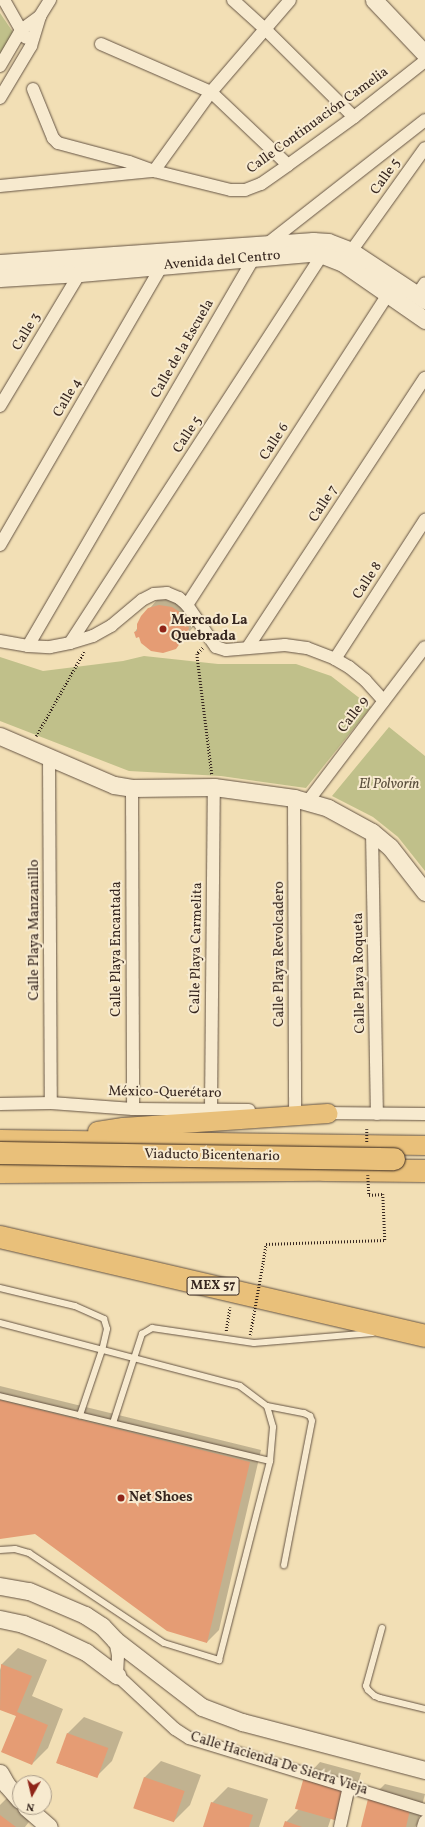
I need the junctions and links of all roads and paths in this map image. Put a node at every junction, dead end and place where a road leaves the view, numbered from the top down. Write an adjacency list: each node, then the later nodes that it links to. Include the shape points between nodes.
1 (4, 0): 8 (street)
2 (50, 0): 6 (street)
3 (233, 0): 7 (street)
4 (290, 0): 7 (street)
5 (374, 0): 11 (street)
6 (40, 16): 8 (street); 10 (street)
7 (265, 29): 15 (street); 17 (street)
8 (21, 30): 10 (street); 13 (street)
9 (101, 44): 15 (street)
10 (31, 46): 16 (street)
11 (425, 54)
12 (425, 60): 17 (street, Calle Continuación Camelia)
13 (0, 66)
14 (33, 90): 21 (street, Calle Continuación Camelia, via 53,138 58,143)
15 (210, 92): 20 (street); 21 (street)
16 (0, 98)
17 (354, 117): 20 (street, Calle Continuación Camelia)
18 (425, 120): 23 (street, Calle de la Escuela)
19 (425, 148): 25 (street, Calle 5)
20 (288, 165): 21 (street, Calle Continuación Camelia, via 261,184 245,190 231,190)
21 (154, 171): 22 (street, Calle Continuación Camelia)
22 (0, 186)
23 (267, 244): 24 (street, Avenida del Centro, via 313,241); 26 (street, Calle de la Escuela); 27 (street, Avenida del Centro)
24 (326, 249): 25 (street, Avenida del Centro); 26 (street, Avenida del Centro); 42 (street, Calle 5)
25 (347, 257): 31 (street, Avenida del Centro); 32 (street, Avenida del Centro)
26 (253, 259): 28 (street, Avenida del Centro); 43 (street, Calle de la Escuela)
27 (0, 263)
28 (162, 266): 29 (street, Avenida del Centro); 37 (street, Calle 4)
29 (80, 274): 30 (street, Avenida del Centro); 35 (street, Calle 3)
30 (0, 278)
31 (422, 293)
32 (388, 294): 33 (street, Avenida del Centro); 38 (street, Calle 6)
33 (425, 320)
34 (425, 378): 45 (street, Calle 7)
35 (0, 406)
36 (425, 520): 46 (street, Calle 8)
37 (0, 545)
38 (187, 605): 39 (street, via 167,593 154,594); 40 (street)
39 (93, 636): 42 (street); 49 (path)
40 (209, 639): 45 (street, via 216,647 226,650); 51 (path, via 197,654)
41 (0, 642): 43 (street)
42 (70, 643): 43 (street, via 50,647)
43 (28, 646)
44 (425, 647): 47 (street, Calle 9)
45 (248, 648): 46 (street, via 285,645 307,648)
46 (335, 658): 47 (street, via 365,680)
47 (384, 701): 53 (street, Calle 9)
48 (0, 736): 49 (street)
49 (29, 749): 50 (street)
50 (49, 757): 52 (street, via 108,783); 56 (street, Calle Playa Manzanillo)
51 (214, 787): 52 (street); 53 (street); 59 (street, Calle Playa Carmelita)
52 (132, 788): 58 (street, Calle Playa Encantada)
53 (301, 799): 54 (street, via 328,808); 60 (street, Calle Playa Revolcadero)
54 (372, 832): 55 (street, via 390,847); 62 (street, Calle Playa Roqueta)
55 (425, 892)
56 (51, 1103): 57 (street, México-Querétaro); 58 (street, México-Querétaro)
57 (0, 1104)
58 (133, 1109): 59 (street, México-Querétaro)
59 (211, 1110): 60 (street, México-Querétaro)
60 (296, 1111): 61 (street, México-Querétaro)
61 (328, 1113): 62 (street, México-Querétaro); 66 (main road, via 123,1127)
62 (377, 1114): 63 (street, México-Querétaro)
63 (425, 1114)
64 (366, 1129): 67 (path, bridge)
65 (0, 1139): 66 (main road)
66 (27, 1140): 68 (main road)
67 (367, 1144)
68 (425, 1145)
69 (0, 1147): 72 (highway)
70 (0, 1153): 71 (highway, Viaducto Bicentenario, bridge)
71 (425, 1159)
72 (157, 1171): 73 (highway); 74 (highway)
73 (425, 1171)
74 (0, 1172)
75 (368, 1173): 82 (path, bridge, via 369,1195 383,1194 385,1240 266,1244)
76 (0, 1237): 78 (highway, MEX 57)
77 (0, 1288): 84 (lane, via 75,1306 104,1319 107,1329)
78 (233, 1291): 80 (highway, MEX 57); 81 (path)
79 (0, 1323): 84 (lane)
80 (401, 1330): 83 (highway, MEX 57); 85 (lane, via 254,1343 152,1328 142,1334)
81 (225, 1331)
82 (250, 1335)
83 (425, 1336)
84 (102, 1350): 85 (lane); 88 (lane)
85 (134, 1358): 87 (lane, via 240,1386); 89 (lane)
86 (0, 1396): 88 (lane)
87 (267, 1406): 90 (lane, via 273,1427); 92 (lane, via 304,1413 310,1416 312,1421)
88 (80, 1415): 89 (lane)
89 (113, 1423): 90 (lane)
90 (270, 1461): 91 (lane, via 220,1660 164,1644 29,1553 15,1548)
91 (0, 1550)
92 (284, 1565)
93 (0, 1586): 98 (street, via 29,1591 85,1614 102,1626)
94 (0, 1619): 95 (street, Calle Hacienda De Sierra Vieja)
95 (23, 1624): 97 (street); 99 (street, Calle Hacienda De Sierra Vieja, via 86,1652)
96 (382, 1628): 100 (lane, via 366,1686 368,1690 380,1698)
97 (0, 1632)
98 (115, 1640): 99 (street, via 118,1656); 101 (street, via 189,1699 215,1712 242,1722)
99 (117, 1675): 103 (street, Calle Hacienda De Sierra Vieja, via 175,1729 189,1738)
100 (425, 1709)
101 (425, 1770)
102 (2, 1781): 104 (street)
103 (350, 1786): 105 (street, Calle Hacienda De Sierra Vieja); 109 (street)
104 (12, 1792)
105 (425, 1810)
106 (35, 1815): 108 (street)
107 (425, 1821): 110 (street)
108 (49, 1827)
109 (340, 1827)
110 (423, 1827)

